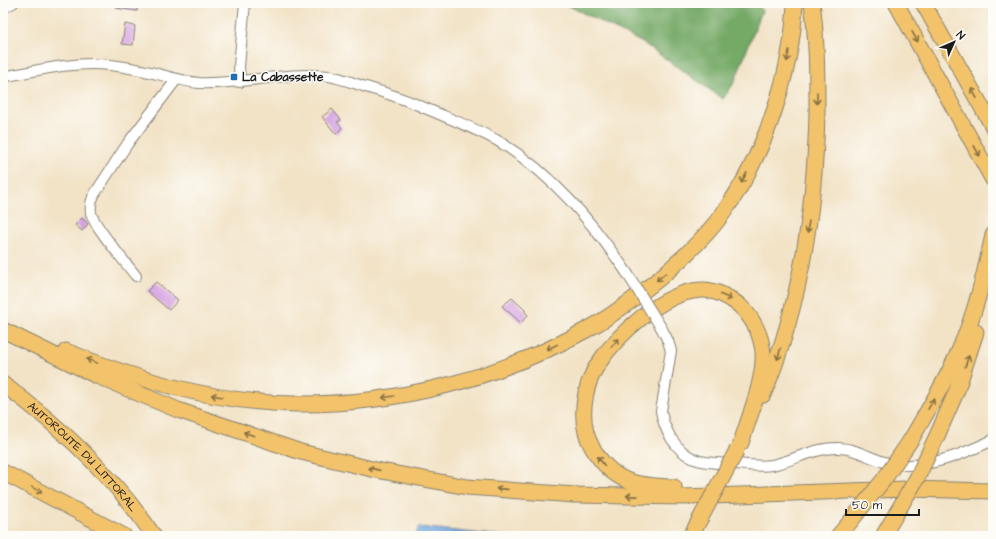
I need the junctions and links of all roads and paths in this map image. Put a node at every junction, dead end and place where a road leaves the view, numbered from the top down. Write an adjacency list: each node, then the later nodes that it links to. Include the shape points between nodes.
1 (13, 3): 7 (street)
2 (245, 3): 10 (street)
3 (795, 3): 16 (highway, one-way to 16, via 786,68 776,106 758,154 720,217 683,258 632,300 588,329 546,350 485,374 426,391 370,399 295,404 223,397 169,386 85,358)
4 (812, 3): 20 (highway, one-way to 20, via 816,27 816,151 812,202 802,266 774,369)
5 (896, 3): 12 (highway, one-way to 12)
6 (923, 3): 11 (highway, one-way to 6)
7 (3, 8)
8 (3, 77): 9 (street, via 56,66 84,64 141,70)
9 (176, 80): 10 (street, via 198,83); 15 (street, via 128,143 90,203 91,214 96,224)
10 (240, 82): 19 (street, bridge, via 295,75 342,79 401,98 468,126 498,141 547,176 592,225 627,273 662,329 671,351 661,410 662,419 676,445 694,459 770,465 820,450 837,448 888,463 912,465 944,460)
11 (993, 127)
12 (993, 180)
13 (993, 235): 29 (highway, one-way to 13, bridge, via 885,478 912,438 945,379 961,346)
14 (993, 272): 30 (highway, one-way to 14, bridge, via 917,478 957,390)
15 (136, 276)
16 (3, 323)
17 (3, 330): 23 (highway, one-way to 17, via 683,497 575,495 467,487 376,470 301,452 178,410 97,376)
18 (3, 384): 28 (highway, AUTOROUTE DU LITTORAL, via 80,449 133,507)
19 (993, 440)
20 (739, 446): 23 (highway, one-way to 20, via 655,486 624,479 606,467 591,445 586,432 584,403 590,380 598,364 641,317 686,292 702,290 732,299 753,320 763,353 759,383); 25 (highway, bridge)
21 (3, 472): 24 (highway, one-way to 24)
22 (993, 491): 23 (highway, via 907,489)
23 (811, 492)
24 (75, 511): 26 (highway); 27 (highway)
25 (691, 535)
26 (124, 536)
27 (133, 536)
28 (154, 536)
29 (838, 536)
30 (883, 536)

